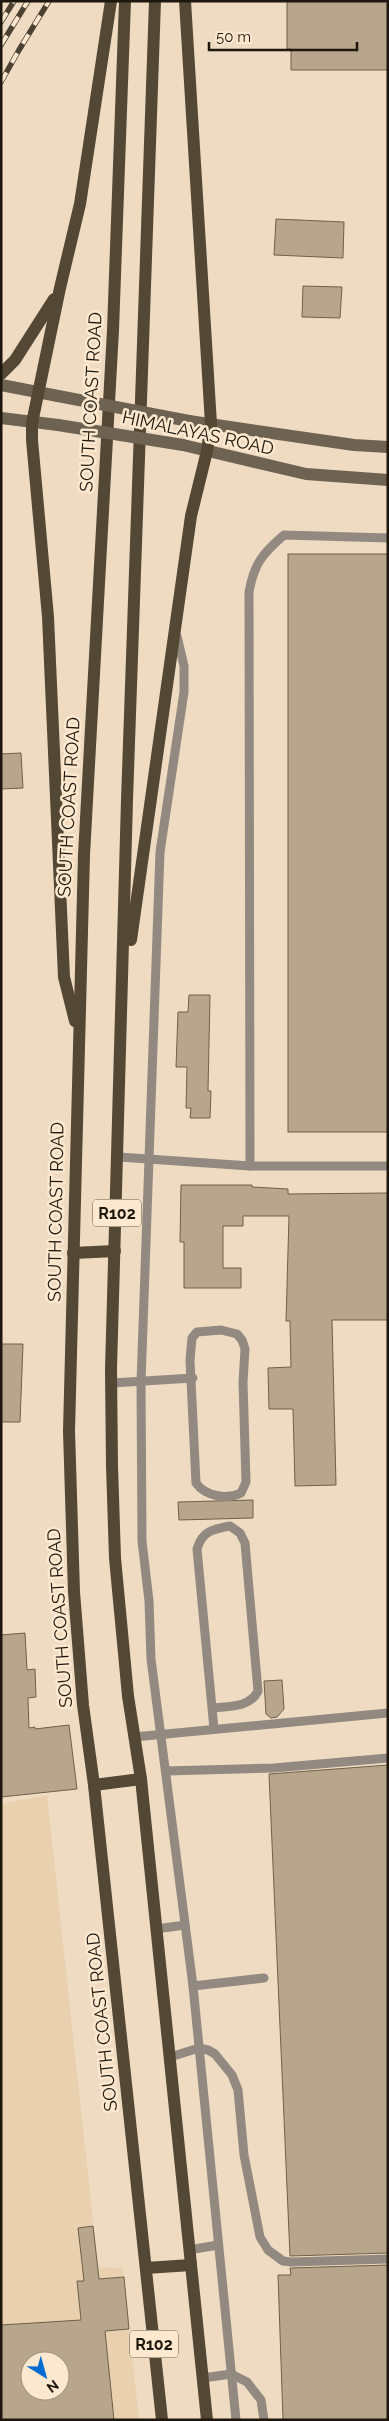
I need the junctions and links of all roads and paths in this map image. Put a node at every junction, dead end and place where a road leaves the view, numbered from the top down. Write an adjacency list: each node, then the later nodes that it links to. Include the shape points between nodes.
1 (111, 1): 5 (main road, via 80,204)
2 (125, 1): 18 (main road, SOUTH COAST ROAD / R102, via 112,350 88,760)
3 (155, 1): 17 (main road, R102)
4 (185, 1): 11 (main road)
5 (60, 288): 6 (main road, via 15,360); 8 (main road)
6 (1, 374)
7 (1, 385): 8 (street, HIMALAYAS ROAD)
8 (38, 391): 10 (main road); 11 (street, HIMALAYAS ROAD, bridge)
9 (1, 418): 10 (street, HIMALAYAS ROAD)
10 (32, 423): 13 (street, HIMALAYAS ROAD, bridge); 18 (main road, via 48,617 64,977)
11 (210, 424): 12 (street, HIMALAYAS ROAD, via 354,446); 13 (main road)
12 (388, 448)
13 (207, 450): 14 (street, HIMALAYAS ROAD, via 306,474); 16 (main road, via 191,516)
14 (388, 480)
15 (388, 538): 21 (lane, via 284,535 265,551 253,570 248,592)
16 (175, 628): 17 (main road); 20 (lane, via 184,666 184,692 160,852)
17 (123, 992): 19 (main road, R102)
18 (78, 1030): 24 (main road, SOUTH COAST ROAD / R102)
19 (119, 1157): 20 (lane); 23 (main road, R102)
20 (148, 1158): 21 (lane); 26 (lane)
21 (250, 1166): 22 (lane)
22 (388, 1166)
23 (116, 1251): 24 (main road); 27 (main road, R102)
24 (73, 1253): 36 (main road, SOUTH COAST ROAD / R102, via 70,1532 83,1705)
25 (193, 1378): 25 (lane, via 190,1360 195,1334 221,1330 240,1337 245,1349 246,1463 245,1486 239,1494 211,1495 196,1484); 26 (lane)
26 (141, 1382): 27 (lane); 31 (lane, via 142,1541 151,1659)
27 (112, 1384): 32 (main road, R102, via 115,1558)
28 (212, 1708): 28 (lane, via 197,1549 199,1539 210,1530 230,1526 240,1532 245,1543 258,1691 249,1703); 30 (lane)
29 (388, 1713): 30 (lane)
30 (214, 1730): 31 (lane)
31 (161, 1735): 32 (lane); 34 (lane)
32 (134, 1737): 35 (main road, R102)
33 (388, 1758): 34 (lane, via 274,1768)
34 (166, 1771): 37 (lane)
35 (141, 1779): 36 (main road); 38 (main road, R102)
36 (94, 1784): 47 (main road, SOUTH COAST ROAD / R102)
37 (186, 1925): 38 (lane); 40 (lane)
38 (156, 1929): 42 (main road, R102)
39 (264, 1978): 40 (lane)
40 (193, 1986): 41 (lane)
41 (199, 2048): 42 (lane); 43 (lane); 45 (lane, via 215,2054 232,2075 238,2090 244,2155 260,2237 268,2250 283,2261 291,2262)
42 (170, 2057): 44 (main road, R102)
43 (218, 2245): 44 (lane); 48 (lane)
44 (190, 2250): 46 (main road, R102)
45 (388, 2259)
46 (191, 2265): 47 (main road); 49 (main road, R102)
47 (146, 2268): 50 (main road, SOUTH COAST ROAD / R102)
48 (231, 2374): 49 (lane); 52 (lane); 53 (lane, via 247,2382 261,2400)
49 (203, 2378): 51 (main road, R102)
50 (162, 2420)
51 (207, 2420)
52 (236, 2420)
53 (264, 2420)

